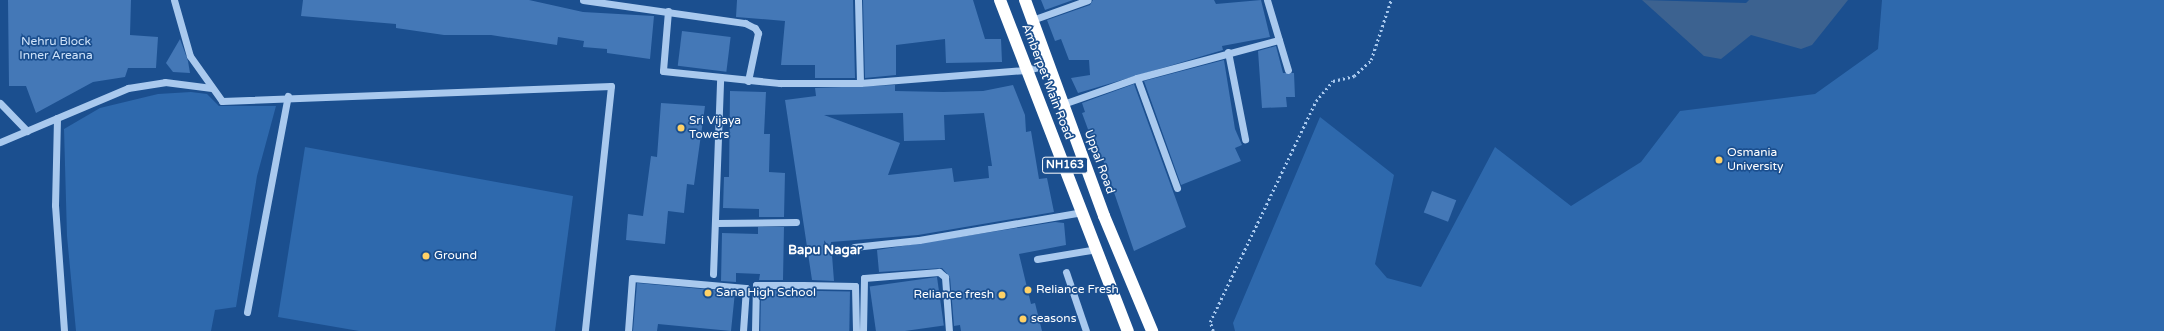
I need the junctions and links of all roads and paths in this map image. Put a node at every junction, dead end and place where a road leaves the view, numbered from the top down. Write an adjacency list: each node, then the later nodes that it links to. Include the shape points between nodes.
1 (174, 0): 20 (street, via 190,56)
2 (584, 0): 9 (street)
3 (858, 0): 19 (street)
4 (1000, 0): 14 (highway, Amberpet Main Road / NH163)
5 (1025, 0): 10 (highway, Uppal Road / NH163)
6 (1088, 0): 10 (street)
7 (1267, 0): 11 (street)
8 (1391, 0): 49 (path, via 1371,60 1354,76 1333,82 1316,101 1210,322)
9 (668, 11): 17 (street, via 663,72); 18 (street, via 744,23 758,33)
10 (1032, 20): 13 (highway, Uppal Road / NH163)
11 (1279, 40): 12 (street); 15 (street)
12 (1228, 52): 16 (street); 26 (street)
13 (1048, 65): 14 (street); 22 (highway, Uppal Road / NH163)
14 (1025, 70): 19 (street); 29 (highway, Amberpet Main Road / NH163)
15 (1288, 70)
16 (1137, 78): 22 (street); 28 (street)
17 (720, 79): 18 (street); 31 (street)
18 (748, 81): 19 (street)
19 (860, 83)
20 (212, 88): 21 (street, via 222,101); 24 (street, via 165,82 128,88 72,109)
21 (288, 96): 37 (street); 39 (street, via 611,86)
22 (1063, 104): 48 (highway, Uppal Road / NH163)
23 (1, 106): 25 (street)
24 (56, 118): 25 (street); 38 (street, via 55,205)
25 (27, 131): 27 (street)
26 (1245, 139)
27 (0, 142)
28 (1177, 188)
29 (1083, 212): 32 (street, via 919,240); 33 (highway, Amberpet Main Road / NH163)
30 (796, 222): 31 (street)
31 (716, 223): 36 (street)
32 (854, 247)
33 (1097, 249): 34 (street); 47 (highway, Amberpet Main Road / NH163)
34 (1037, 259)
35 (1066, 272): 46 (street)
36 (713, 274)
37 (247, 312)
38 (64, 331)
39 (585, 331)
40 (628, 331): 41 (street, via 632,278 746,288)
41 (743, 331)
42 (755, 331): 43 (street, via 756,285 803,285 855,286)
43 (856, 331)
44 (863, 331): 45 (street, via 864,278 939,272 945,277)
45 (949, 331)
46 (1086, 331)
47 (1128, 331)
48 (1152, 331)
49 (1213, 331)

